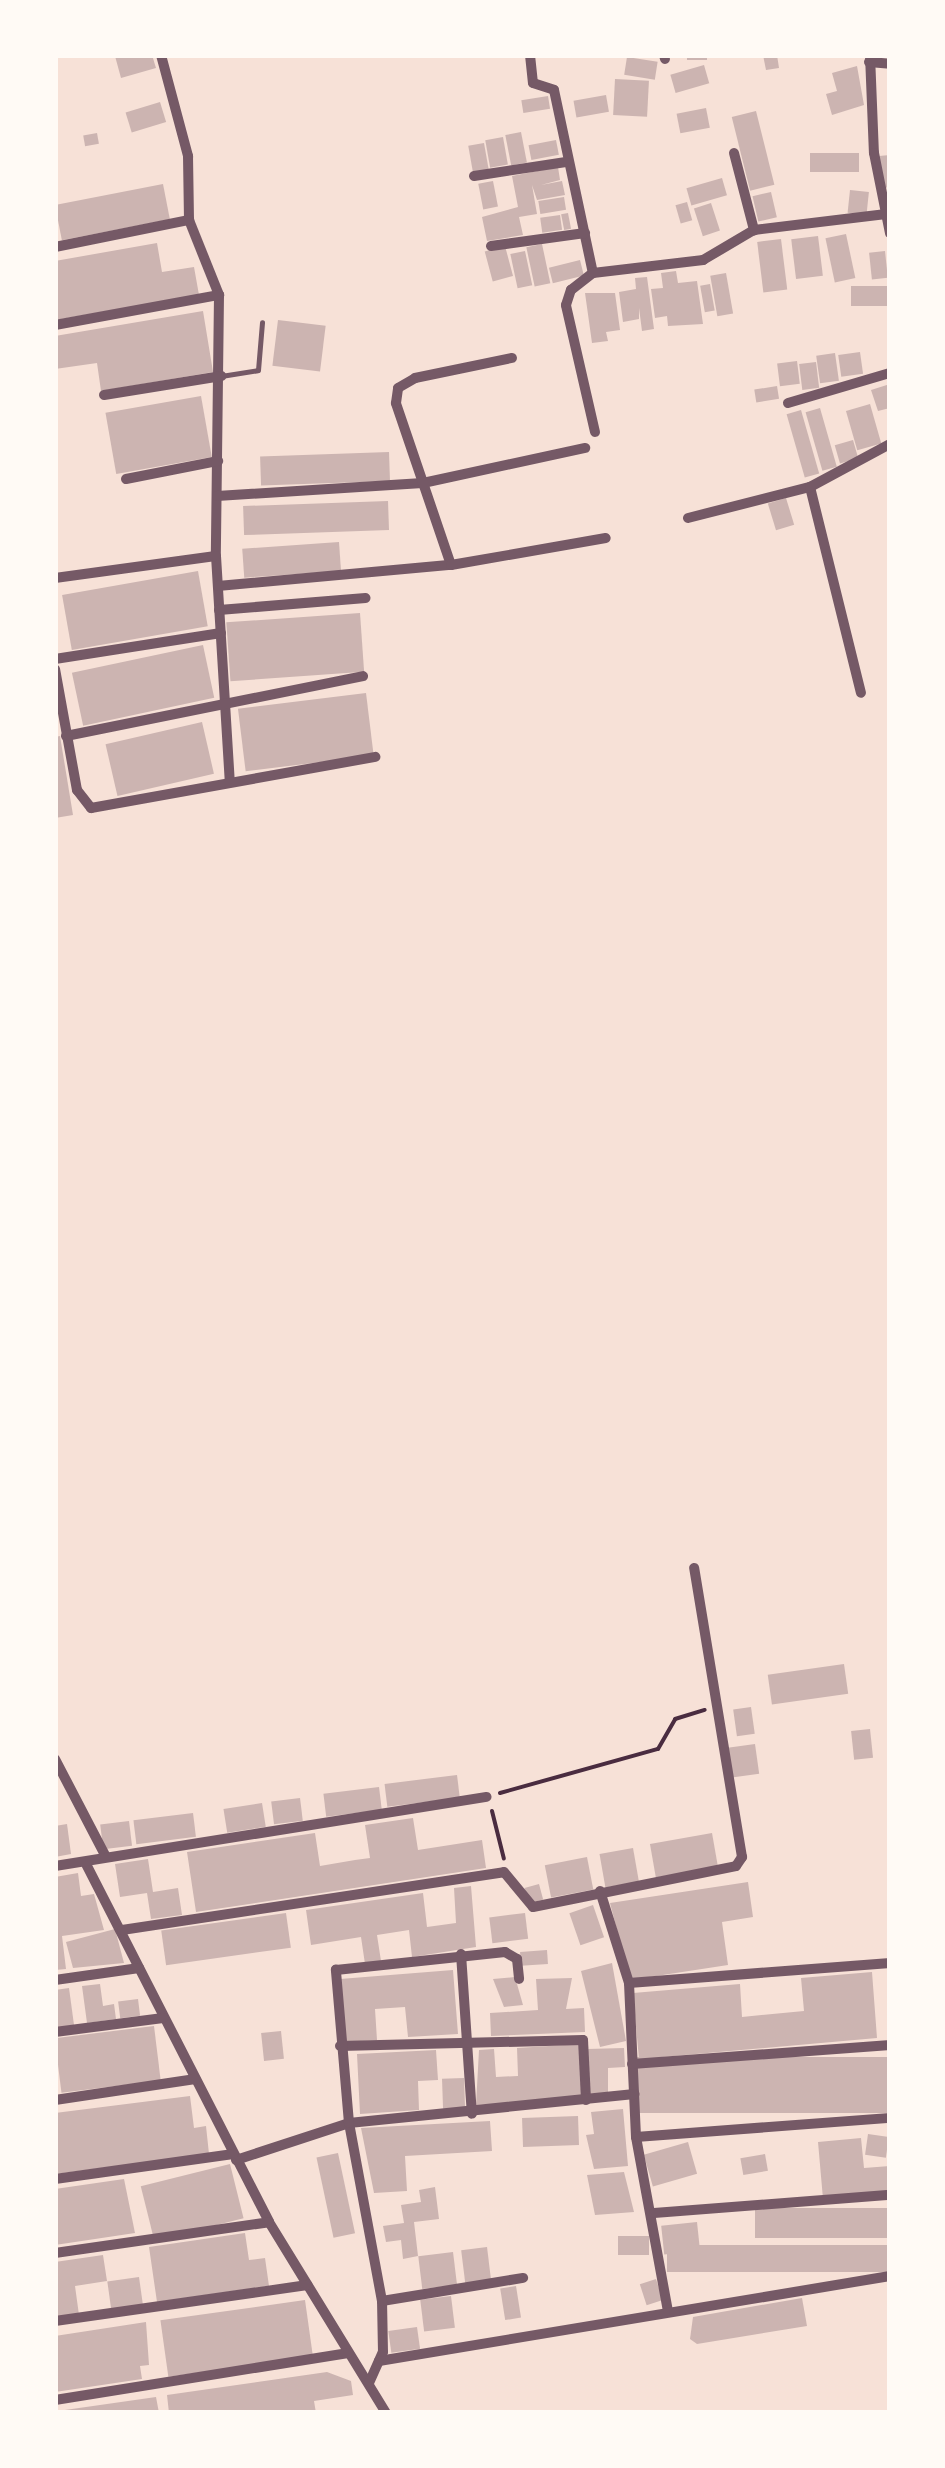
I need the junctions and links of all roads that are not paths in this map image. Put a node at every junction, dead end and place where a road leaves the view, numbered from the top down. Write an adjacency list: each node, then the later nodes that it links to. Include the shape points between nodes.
1 (161, 55): 10 (street, via 188,156)
2 (530, 55): 6 (street, via 533,83 554,88)
3 (869, 59): 4 (street); 8 (street)
4 (890, 64)
5 (734, 153): 11 (street)
6 (566, 162): 7 (street); 12 (street)
7 (474, 176)
8 (886, 199): 9 (street)
9 (886, 214): 11 (street); 13 (street)
10 (190, 220): 15 (street); 17 (street)
11 (754, 230): 16 (street, via 703,260)
12 (585, 233): 14 (street); 16 (street)
13 (890, 233)
14 (492, 246)
15 (55, 247)
16 (592, 273): 25 (street, via 571,290 566,305)
17 (219, 296): 19 (street); 22 (street)
18 (262, 322): 22 (lane, via 258,370)
19 (55, 325)
20 (512, 358): 30 (street, via 415,378 398,388 396,403)
21 (890, 373): 24 (street)
22 (221, 376): 23 (street); 28 (street)
23 (104, 394)
24 (788, 403)
25 (595, 432)
26 (890, 444): 31 (street)
27 (585, 448): 30 (street)
28 (218, 461): 29 (street); 32 (street)
29 (126, 479)
30 (423, 482): 32 (street); 36 (street)
31 (810, 486): 33 (street); 45 (street)
32 (217, 496): 35 (street)
33 (688, 518)
34 (606, 538): 36 (street)
35 (216, 556): 37 (street); 38 (street)
36 (451, 565): 38 (street)
37 (55, 578)
38 (218, 586): 40 (street)
39 (366, 598): 40 (street)
40 (220, 610): 41 (street)
41 (221, 634): 42 (street); 46 (street)
42 (55, 659)
43 (55, 668): 47 (street)
44 (363, 676): 46 (street)
45 (861, 692)
46 (224, 700): 47 (street); 49 (street)
47 (66, 736): 49 (street, via 78,790 91,808)
48 (375, 757): 49 (street)
49 (230, 782)
50 (694, 1568): 55 (street, via 742,1860)
51 (55, 1760): 53 (street)
52 (486, 1797): 53 (street)
53 (96, 1858): 54 (street); 56 (street)
54 (55, 1866)
55 (600, 1890): 56 (street, via 526,1906 504,1872); 62 (street)
56 (123, 1929): 59 (street)
57 (461, 1954): 60 (street, via 514,1953); 66 (street, via 337,1968); 67 (street)
58 (890, 1963): 62 (street)
59 (139, 1968): 61 (street); 63 (street)
60 (519, 1978)
61 (55, 1980)
62 (629, 1983): 68 (street)
63 (163, 2018): 64 (street); 69 (street)
64 (55, 2032)
65 (890, 2045): 68 (street)
66 (340, 2046): 67 (street); 75 (street)
67 (466, 2046): 72 (street, via 583,2040); 73 (street)
68 (632, 2064): 70 (street)
69 (196, 2079): 71 (street); 77 (street)
70 (635, 2094): 72 (street); 76 (street)
71 (55, 2100)
72 (586, 2100): 73 (street)
73 (472, 2114): 75 (street)
74 (890, 2118): 76 (street)
75 (349, 2123): 77 (street); 86 (street)
76 (636, 2138): 80 (street)
77 (235, 2157): 78 (street); 81 (street)
78 (55, 2179)
79 (890, 2195): 80 (street)
80 (654, 2214): 87 (street)
81 (269, 2222): 82 (street); 85 (street)
82 (55, 2253)
83 (890, 2276): 87 (street)
84 (523, 2278): 86 (street)
85 (308, 2285): 88 (street); 89 (street)
86 (382, 2302): 90 (street)
87 (668, 2312): 90 (street, via 618,2326)
88 (55, 2321)
89 (348, 2353): 91 (street); 92 (street)
90 (379, 2361): 91 (street)
91 (369, 2383): 93 (street)
92 (55, 2400)
93 (386, 2413)

